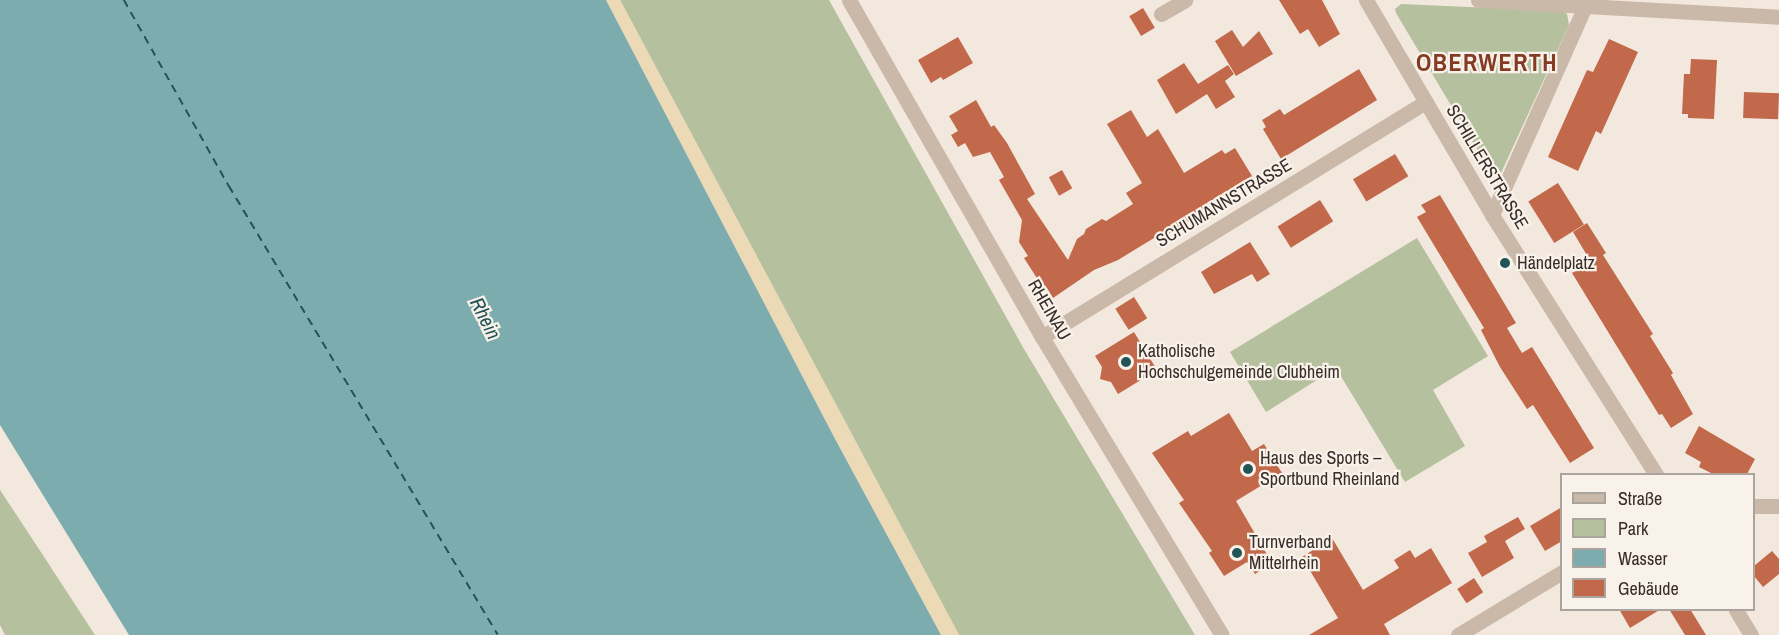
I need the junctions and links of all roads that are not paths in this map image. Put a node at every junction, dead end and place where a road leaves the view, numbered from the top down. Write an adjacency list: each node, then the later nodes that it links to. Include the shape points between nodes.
1 (849, 0): 10 (street, RHEINAU)
2 (1185, 0): 6 (street)
3 (1366, 0): 8 (street, SCHILLERSTRASSE)
4 (1478, 0): 5 (street)
5 (1584, 3): 7 (street); 9 (street)
6 (1161, 14)
7 (1779, 17)
8 (1426, 102): 9 (street, SCHILLERSTRASSE); 10 (street, SCHUMANNSTRASSE)
9 (1492, 214): 11 (street, SCHILLERSTRASSE)
10 (1042, 337): 16 (street, RHEINAU)
11 (1655, 473)
12 (1755, 506): 13 (street)
13 (1779, 506)
14 (1560, 573): 17 (street)
15 (1737, 611): 18 (street)
16 (1222, 635)
17 (1458, 635)
18 (1751, 635)

